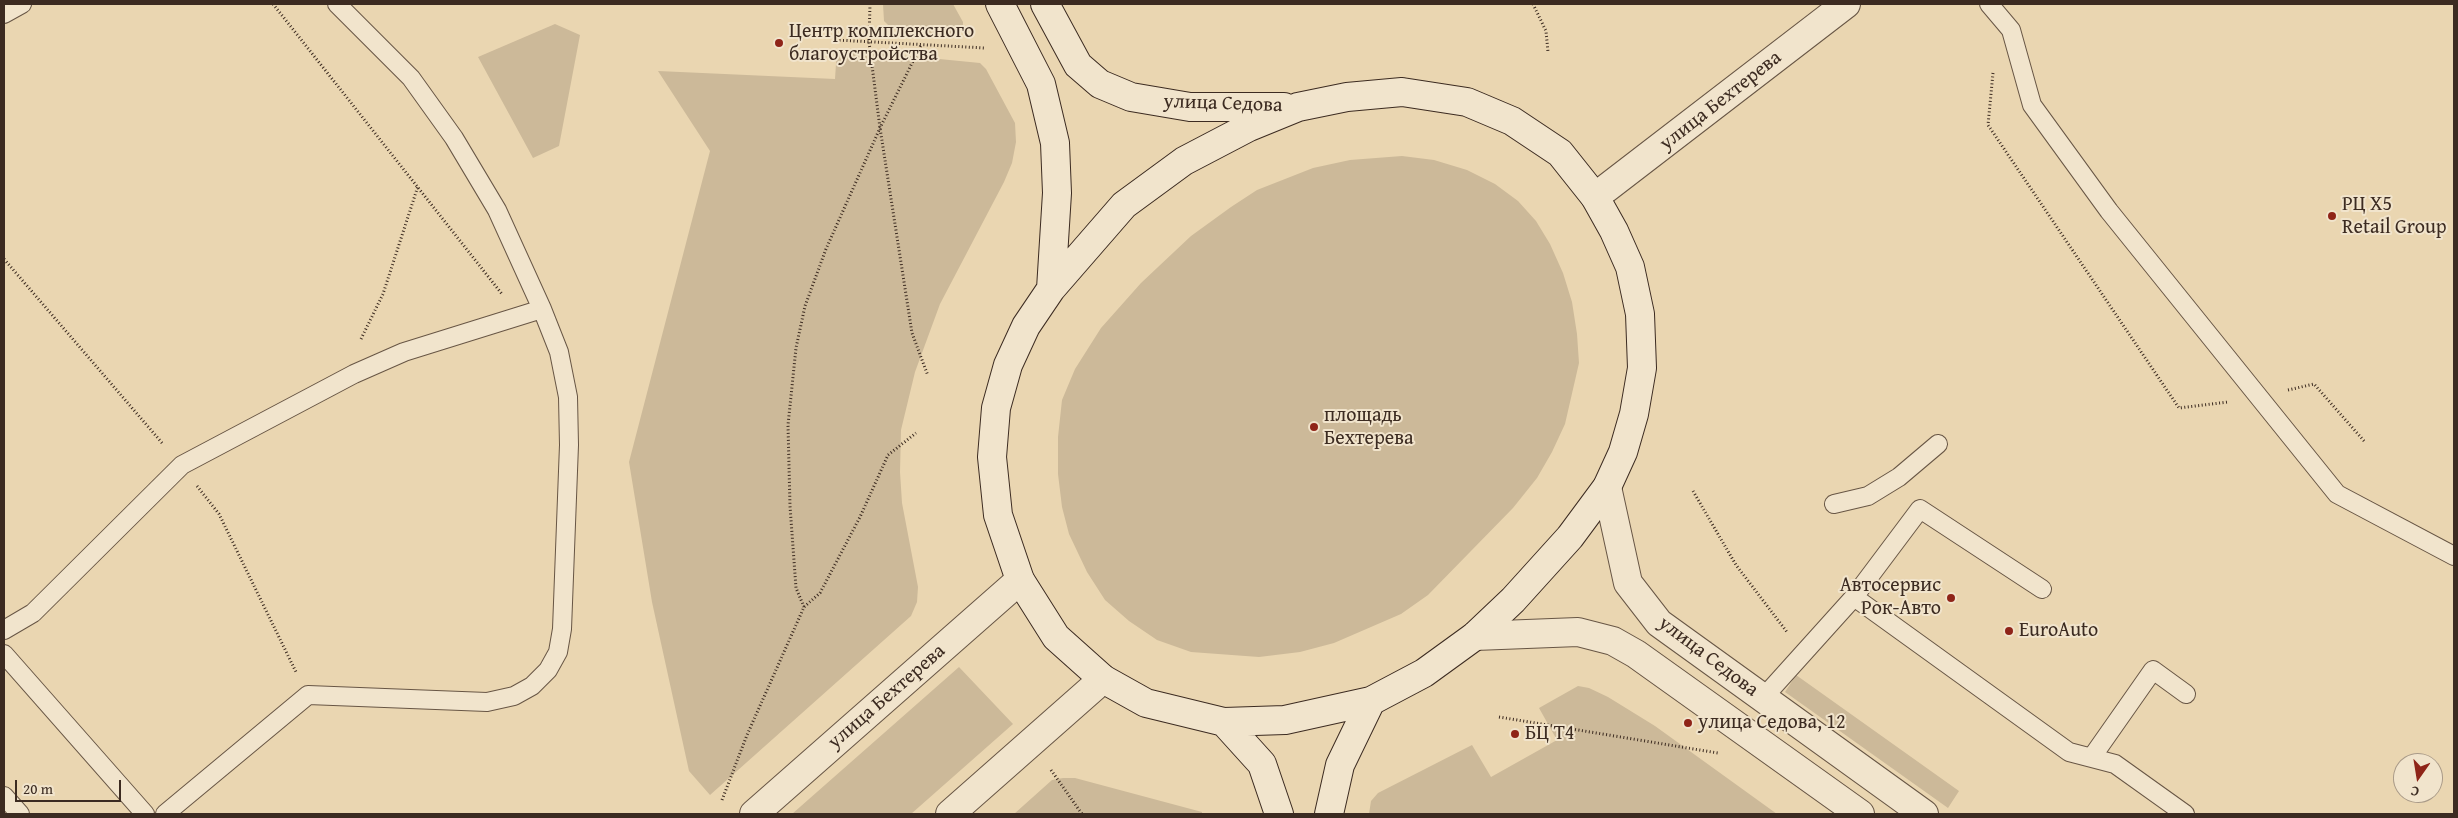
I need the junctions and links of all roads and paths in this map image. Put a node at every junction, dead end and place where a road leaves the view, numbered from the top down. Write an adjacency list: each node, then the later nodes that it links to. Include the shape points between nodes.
1 (22, 4): 10 (lane)
2 (272, 4): 18 (path)
3 (337, 4): 21 (lane, via 411,78 454,138 496,210)
4 (870, 4): 12 (path)
5 (1000, 4): 20 (main road, via 1041,84 1055,143 1057,193)
6 (1046, 4): 16 (main road, улица Седова, via 1078,65 1100,84 1131,97 1190,107)
7 (1533, 4): 15 (path, via 1546,31)
8 (1846, 4): 19 (main road, улица Бехтерева)
9 (1989, 4): 30 (lane, via 2011,30 2032,105 2109,211 2336,494)
10 (4, 14)
11 (836, 40): 12 (path)
12 (869, 42): 13 (path); 17 (path)
13 (921, 45): 14 (path); 17 (path)
14 (985, 48)
15 (1548, 52)
16 (1298, 107): 19 (main road, via 1347,97 1402,92 1467,102 1512,121 1560,153); 20 (main road, via 1249,127 1184,161 1124,205)
17 (880, 128): 24 (path, via 912,333); 34 (path, via 817,274 805,306 796,348 788,426 790,506 796,588)
18 (418, 186): 22 (path); 23 (path, via 383,294 356,350)
19 (1595, 196): 27 (main road, via 1630,267 1640,314 1642,368 1634,414 1623,452)
20 (1051, 289): 31 (main road, via 1026,326 1008,365 996,408 992,457 998,515)
21 (542, 308): 22 (lane); 52 (lane, via 561,361 568,396 569,446 562,629 558,652 548,670 532,686 514,696 487,702 308,695)
22 (519, 316): 23 (lane, via 404,352)
23 (354, 374): 36 (lane, via 182,466 33,613)
24 (928, 376)
25 (916, 432): 34 (path, via 888,455 820,593)
26 (1938, 444): 29 (lane, via 1899,477 1868,496)
27 (1607, 488): 37 (main road, via 1545,566); 41 (main road, улица Седова, via 1628,584 1659,624)
28 (1693, 491): 35 (path, via 1736,565)
29 (1834, 504)
30 (2454, 556)
31 (1020, 580): 39 (main road, via 1056,637); 53 (main road, улица Бехтерева)
32 (2042, 589): 33 (lane, via 1920,509)
33 (1854, 598): 41 (lane); 46 (lane, via 2069,752)
34 (804, 607): 49 (path)
35 (1775, 616)
36 (4, 630)
37 (1476, 636): 42 (main road, via 1424,673); 58 (main road, улица Седова, via 1578,632 1613,641 1636,654)
38 (4, 654): 51 (lane)
39 (1103, 679): 44 (main road, via 1146,703); 54 (main road)
40 (2186, 694): 46 (lane, via 2153,670)
41 (1763, 698): 59 (main road, улица Седова)
42 (1372, 701): 44 (main road, via 1285,720); 57 (main road, via 1340,765)
43 (1499, 717): 45 (path)
44 (1224, 722): 56 (main road, via 1262,764)
45 (1722, 754)
46 (2092, 757): 60 (lane, via 2115,764)
47 (1051, 770): 55 (path)
48 (4, 796): 50 (lane)
49 (722, 800)
50 (20, 814)
51 (145, 814)
52 (165, 814)
53 (754, 814)
54 (950, 814)
55 (1082, 814)
56 (1280, 814)
57 (1329, 814)
58 (1860, 814)
59 (1924, 814)
60 (2185, 814)

